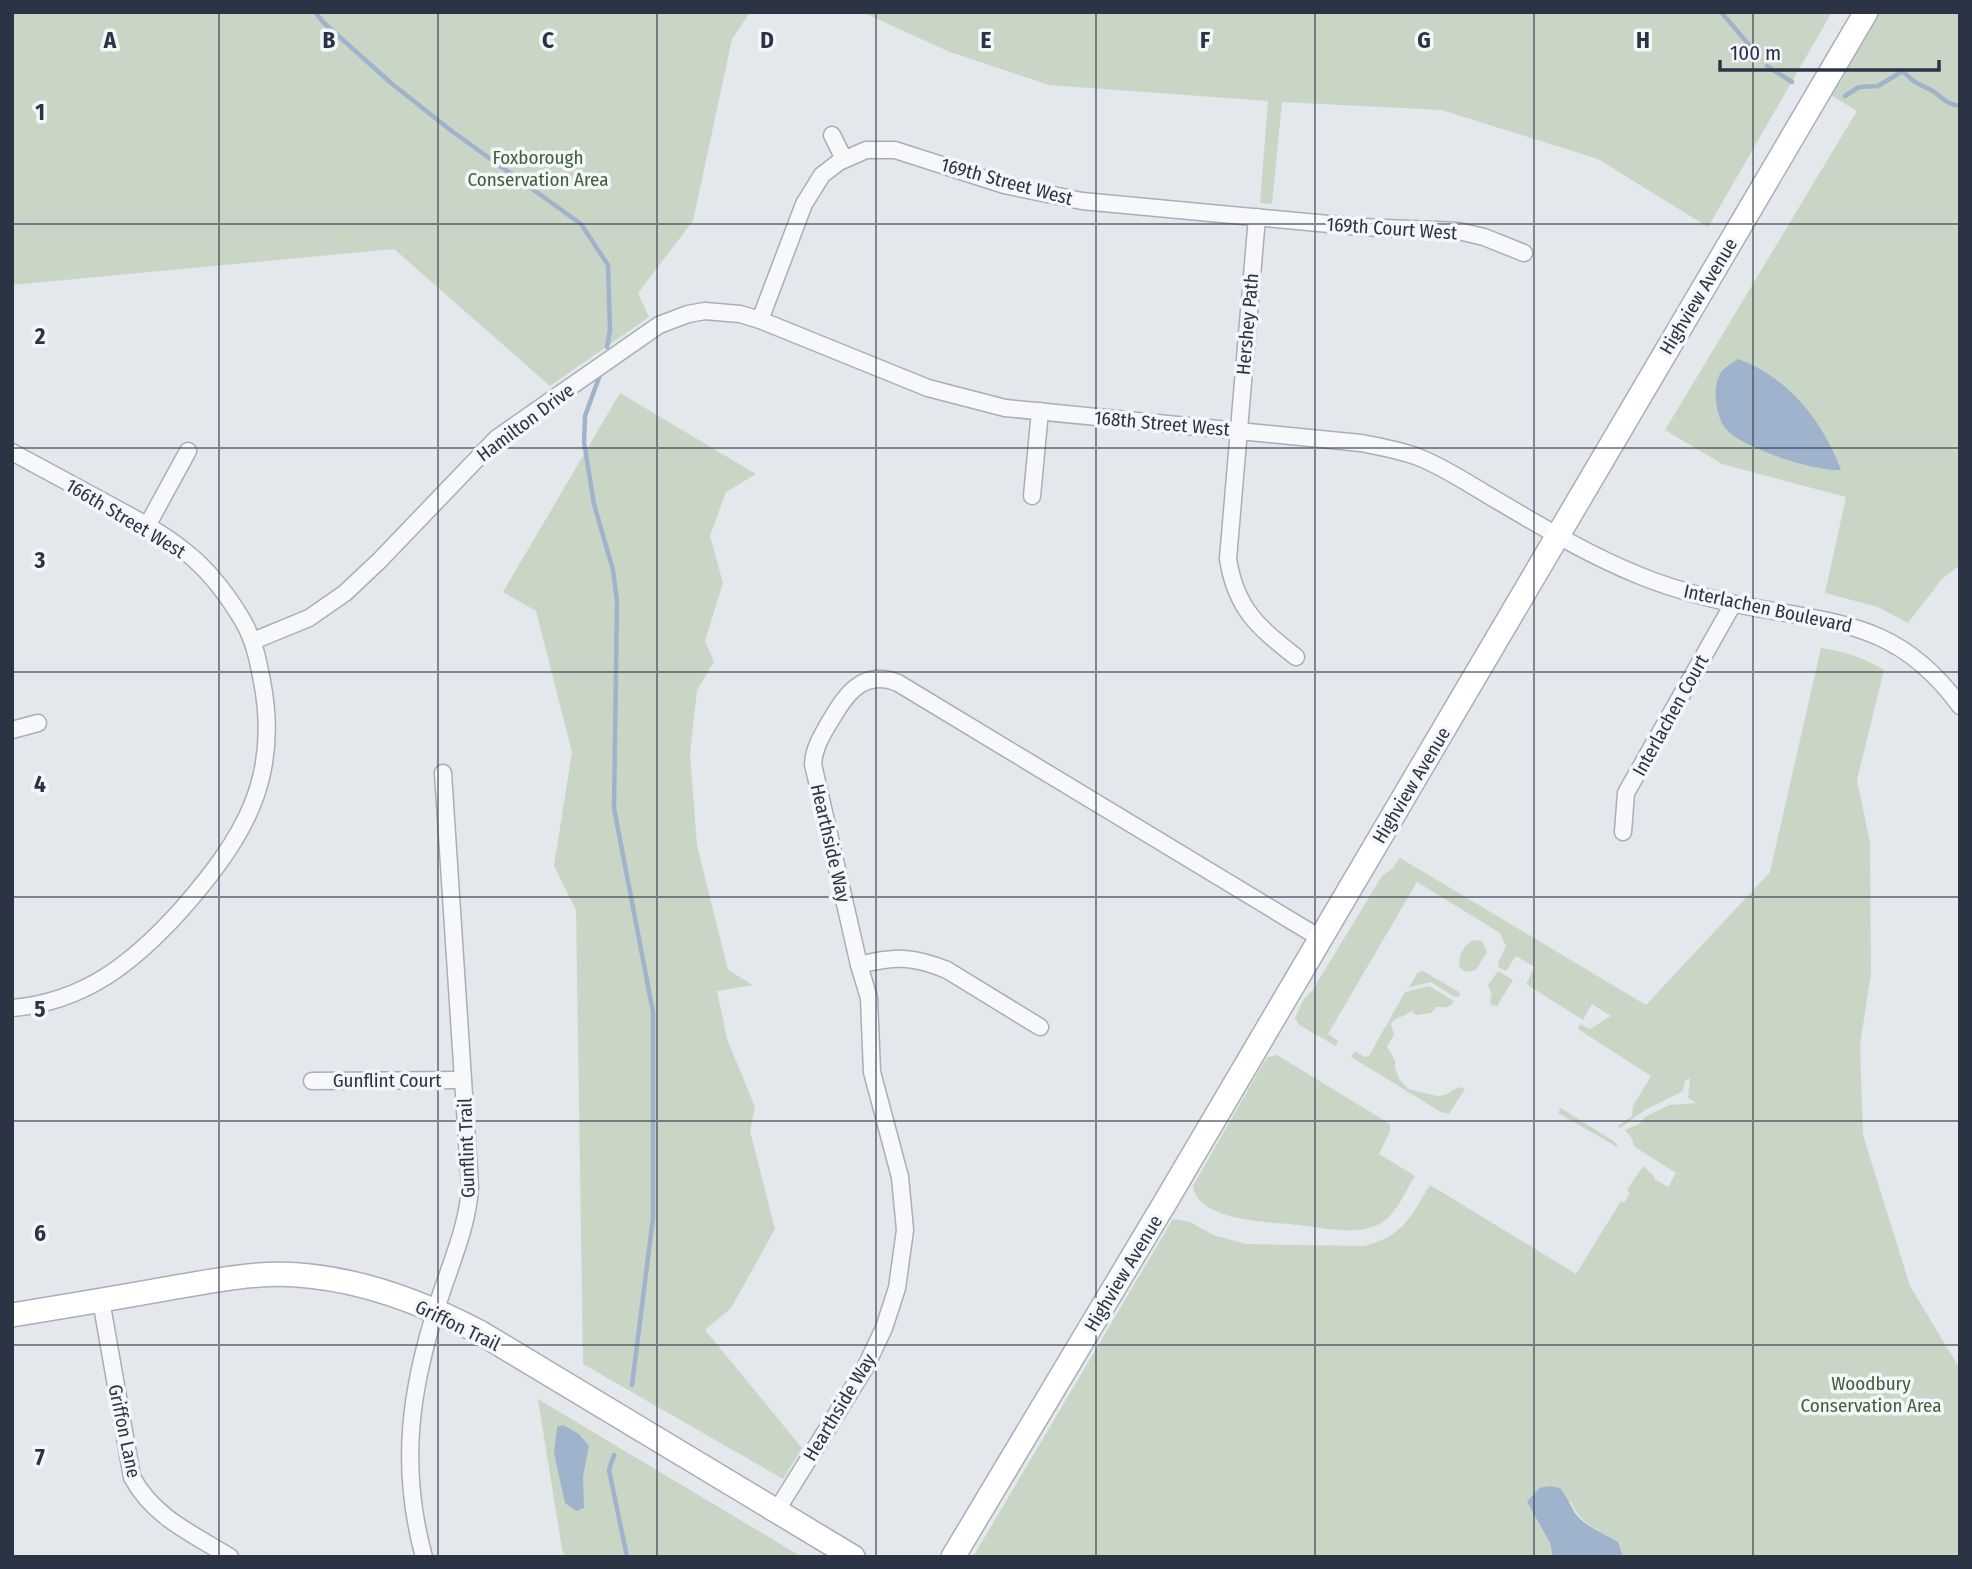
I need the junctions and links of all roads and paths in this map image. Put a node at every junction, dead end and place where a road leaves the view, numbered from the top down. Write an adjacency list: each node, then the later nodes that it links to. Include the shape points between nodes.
1 (1866, 12): 13 (street, Highview Avenue)
2 (832, 135): 3 (street)
3 (844, 159): 4 (street, 169th Street West, via 866,150 895,150 1046,195); 6 (street, 169th Street West, via 822,175 804,204)
4 (1257, 217): 5 (street, 169th Court West, via 1458,231); 8 (street, Hershey Path)
5 (1524, 253)
6 (760, 320): 7 (street, 168th Street West, via 928,388 1005,408); 15 (street, Hamilton Drive, via 705,311 659,326 497,438 345,593 309,618)
7 (1040, 411): 8 (street, 168th Street West); 11 (street)
8 (1238, 430): 13 (street, 168th Street West, via 1396,450 1439,467); 16 (street, Hershey Path, via 1228,540 1230,576 1252,620)
9 (188, 451): 12 (street)
10 (12, 452): 12 (street, 166th Street West)
11 (1032, 496)
12 (147, 526): 15 (street, 166th Street West, via 209,574)
13 (1558, 536): 14 (street, Interlachen Boulevard, via 1645,578); 22 (street, Highview Avenue)
14 (1733, 604): 17 (street, Interlachen Boulevard, via 1863,629 1919,661); 21 (street, Interlachen Court, via 1626,793)
15 (253, 641): 24 (street, 166th Street West, via 266,701 267,743 253,805 225,857 156,937 114,972 70,995)
16 (1296, 657)
17 (1960, 706)
18 (38, 723): 19 (street)
19 (12, 730)
20 (443, 773): 26 (street, Gunflint Trail)
21 (1623, 832)
22 (1320, 938): 23 (street, Hearthside Way, via 883,678 849,692 814,755); 35 (street, Highview Avenue)
23 (859, 965): 25 (street, via 906,957 931,963); 31 (street, Hearthside Way, via 869,998 872,1072 900,1177 902,1258 893,1304 865,1368)
24 (12, 1008)
25 (1040, 1027)
26 (463, 1080): 27 (street, Gunflint Court); 29 (street, Gunflint Trail, via 469,1204)
27 (312, 1081)
28 (101, 1300): 29 (street, Griffon Trail, via 230,1279 308,1275 385,1292); 30 (street, Griffon Trail); 32 (street, Griffon Lane, via 132,1478 153,1508)
29 (435, 1310): 31 (street, Griffon Trail); 33 (street, Gunflint Trail, via 410,1422 411,1489)
30 (12, 1315)
31 (776, 1510): 34 (street, Griffon Trail)
32 (230, 1557)
33 (424, 1557)
34 (853, 1557)
35 (953, 1557)

